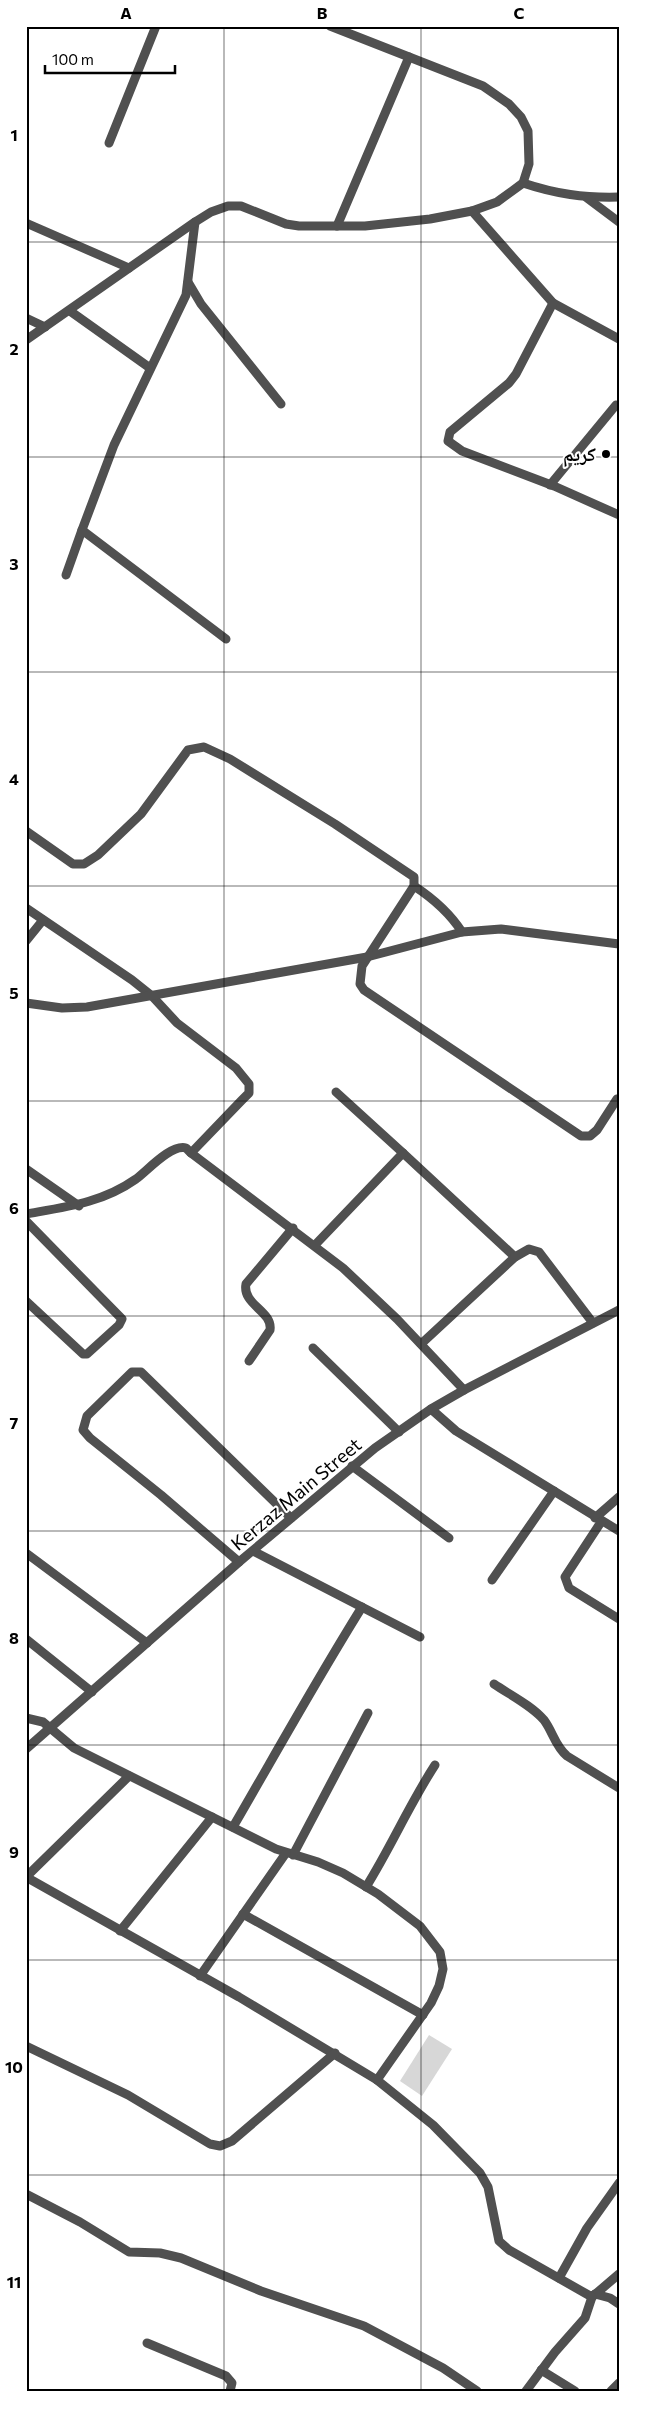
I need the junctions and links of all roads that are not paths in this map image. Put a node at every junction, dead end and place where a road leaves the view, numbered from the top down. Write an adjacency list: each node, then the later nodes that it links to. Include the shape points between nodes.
1 (156, 26): 4 (street)
2 (330, 26): 3 (street)
3 (409, 57): 5 (street, via 482,86 510,104 528,132 530,164); 12 (street)
4 (109, 143)
5 (523, 183): 7 (street, via 551,193); 8 (street, via 497,202)
6 (619, 196): 7 (street)
7 (587, 198): 10 (street)
8 (472, 212): 12 (street, via 384,224); 15 (street)
9 (195, 222): 12 (street, via 228,206 241,206 286,224); 13 (street); 14 (street)
10 (619, 222)
11 (26, 223): 13 (street)
12 (337, 226)
13 (128, 268): 16 (street)
14 (188, 282): 21 (street, via 182,304); 22 (street, via 201,304)
15 (553, 304): 19 (street); 24 (street, via 516,374 450,432 448,441 462,451)
16 (70, 310): 18 (street); 21 (street)
17 (26, 318): 18 (street)
18 (45, 327): 20 (street)
19 (619, 339)
20 (26, 340)
21 (150, 368): 26 (street, via 111,452)
22 (281, 404)
23 (616, 405): 24 (street)
24 (550, 484): 25 (street)
25 (619, 515)
26 (82, 530): 27 (street); 28 (street)
27 (66, 575)
28 (226, 639)
29 (26, 831): 30 (street, via 73,864 84,864 141,814 188,750 204,746 230,759 412,874)
30 (414, 886): 33 (street, via 436,900); 36 (street)
31 (26, 908): 32 (street)
32 (44, 920): 34 (street); 37 (street)
33 (462, 932): 35 (street, via 501,929); 36 (street)
34 (26, 941)
35 (619, 944)
36 (367, 957): 37 (street); 40 (street, via 359,974 364,990 576,1134 590,1136)
37 (152, 996): 38 (street, via 74,1008); 41 (street, via 177,1023 242,1074 249,1084 249,1093)
38 (26, 1002)
39 (336, 1092): 42 (street)
40 (617, 1099)
41 (191, 1153): 44 (street, via 186,1148 175,1148 128,1185); 47 (street)
42 (403, 1153): 48 (street); 49 (street)
43 (26, 1169): 44 (street)
44 (79, 1206): 45 (street)
45 (26, 1214)
46 (26, 1221): 50 (street, via 121,1316 121,1322 87,1354 83,1354)
47 (293, 1228): 48 (street); 55 (street, via 246,1284 248,1298 271,1325)
48 (315, 1245): 53 (street)
49 (515, 1257): 52 (street, via 529,1249 539,1252); 53 (street)
50 (26, 1301)
51 (619, 1310): 52 (street, Kerzaz Main Street)
52 (593, 1323): 56 (street, Kerzaz Main Street)
53 (421, 1344): 56 (street)
54 (313, 1348): 58 (street)
55 (249, 1361)
56 (464, 1390): 57 (street, Kerzaz Main Street)
57 (431, 1410): 58 (street, Kerzaz Main Street); 60 (street, via 456,1431)
58 (399, 1432): 59 (street, Kerzaz Main Street)
59 (352, 1466): 62 (street, Kerzaz Main Street); 65 (street)
60 (554, 1491): 63 (street); 69 (street)
61 (619, 1497): 63 (street)
62 (291, 1518): 66 (street, Kerzaz Main Street); 68 (street, via 141,1372 132,1372 87,1416 84,1430)
63 (598, 1520): 64 (street); 71 (street, via 565,1577 566,1583)
64 (619, 1532)
65 (449, 1538)
66 (253, 1551): 68 (street, Kerzaz Main Street); 70 (street)
67 (26, 1552): 74 (street)
68 (239, 1562): 74 (street, Kerzaz Main Street)
69 (492, 1580)
70 (362, 1607): 72 (street); 85 (street, via 314,1683 300,1713)
71 (619, 1619)
72 (420, 1637)
73 (26, 1639): 76 (street)
74 (147, 1643): 76 (street, Kerzaz Main Street)
75 (494, 1684): 83 (street, via 538,1714 567,1756)
76 (92, 1692): 79 (street, Kerzaz Main Street)
77 (368, 1713): 86 (street)
78 (26, 1718): 79 (street, via 43,1722)
79 (50, 1728): 80 (street, Kerzaz Main Street); 82 (street, via 74,1748)
80 (26, 1749)
81 (435, 1765): 88 (street, via 414,1797)
82 (129, 1776): 84 (street); 87 (street)
83 (619, 1788)
84 (212, 1816): 85 (street); 90 (street)
85 (233, 1827): 86 (street)
86 (290, 1854): 88 (street, via 318,1862); 89 (street)
87 (26, 1877): 90 (street)
88 (366, 1887): 92 (street, via 420,1926 440,1952 443,1969 439,1986)
89 (244, 1914): 91 (street); 92 (street)
90 (120, 1931): 91 (street)
91 (200, 1976): 94 (street)
92 (423, 2015): 95 (street)
93 (26, 2046): 94 (street, via 128,2095 210,2144 220,2146 232,2141)
94 (335, 2053): 95 (street)
95 (377, 2080): 99 (street, via 432,2125 480,2173 488,2187 500,2241 509,2250)
96 (619, 2183): 99 (street, via 587,2228)
97 (26, 2194): 106 (street, via 129,2252 180,2258 261,2291 364,2326 443,2368)
98 (619, 2274): 100 (street)
99 (559, 2278): 100 (street)
100 (594, 2296): 101 (street, via 610,2298); 103 (street, via 585,2318)
101 (619, 2304)
102 (147, 2343): 105 (street, via 228,2378 232,2383)
103 (541, 2370): 107 (street); 108 (street)
104 (619, 2383): 109 (street)
105 (230, 2391)
106 (478, 2391)
107 (526, 2391)
108 (575, 2391)
109 (611, 2391)

